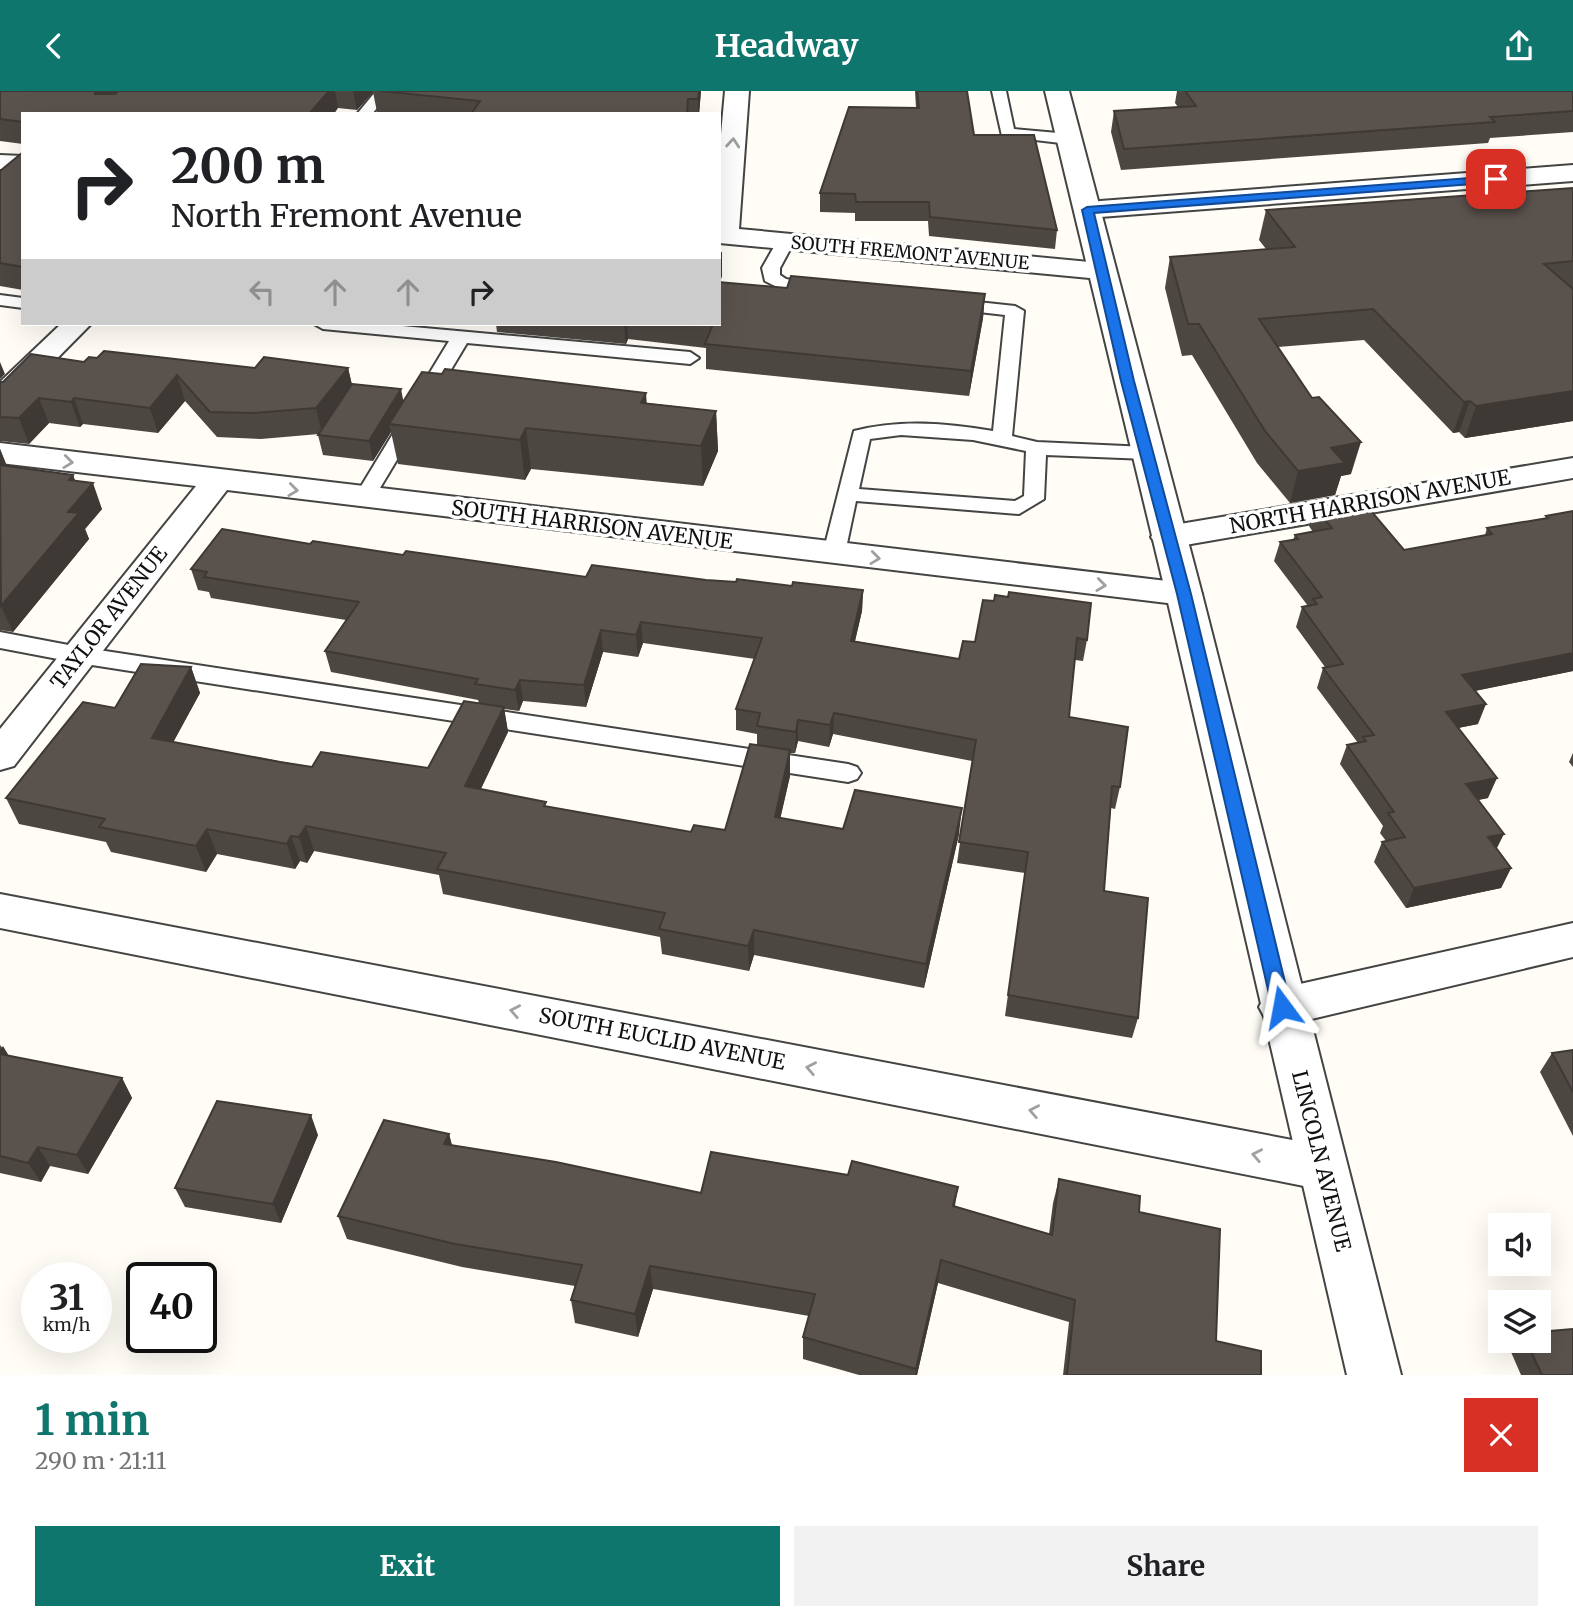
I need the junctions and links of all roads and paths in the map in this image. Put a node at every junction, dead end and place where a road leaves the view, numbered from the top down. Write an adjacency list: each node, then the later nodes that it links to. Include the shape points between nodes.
1 (384, 91): 5 (lane)
2 (737, 91): 11 (street, one-way to 2)
3 (999, 91): 6 (lane, via 1007,132)
4 (1057, 91): 6 (street, LINCOLN AVENUE)
5 (366, 112)
6 (1069, 139): 10 (street, LINCOLN AVENUE)
7 (0, 162): 8 (street)
8 (21, 164)
9 (1573, 173): 10 (street)
10 (1087, 210): 13 (street, LINCOLN AVENUE)
11 (722, 236): 12 (street, SOUTH FREMONT AVENUE)
12 (785, 242): 13 (street, SOUTH FREMONT AVENUE); 14 (lane, via 771,277 798,288)
13 (1100, 271): 26 (street, LINCOLN AVENUE)
14 (839, 292)
15 (0, 300): 17 (lane)
16 (934, 302): 23 (lane, via 1015,311)
17 (21, 303)
18 (74, 326): 22 (street)
19 (344, 326): 20 (lane)
20 (461, 337): 21 (lane); 30 (lane)
21 (690, 358)
22 (0, 399)
23 (1002, 437): 24 (lane); 29 (lane, via 883,428 861,435)
24 (1036, 448): 26 (lane); 29 (lane, via 1034,499 1019,508)
25 (0, 453): 28 (street, SOUTH HARRISON AVENUE, one-way to 28)
26 (1146, 453): 31 (street, LINCOLN AVENUE)
27 (1573, 468): 31 (street, NORTH HARRISON AVENUE)
28 (217, 481): 30 (street, SOUTH HARRISON AVENUE, one-way to 30); 35 (street, TAYLOR AVENUE)
29 (848, 494): 32 (lane)
30 (364, 498): 32 (street, SOUTH HARRISON AVENUE)
31 (1168, 537): 33 (street, LINCOLN AVENUE)
32 (834, 553): 33 (street, SOUTH HARRISON AVENUE, one-way to 33)
33 (1184, 594): 40 (street, LINCOLN AVENUE)
34 (0, 640): 35 (lane)
35 (79, 655): 36 (street, TAYLOR AVENUE); 37 (lane)
36 (0, 756)
37 (848, 773)
38 (0, 911): 41 (street, SOUTH EUCLID AVENUE, one-way to 38)
39 (1573, 940): 40 (street)
40 (1282, 1007): 41 (street, LINCOLN AVENUE)
41 (1324, 1168): 42 (street, LINCOLN AVENUE)
42 (1374, 1375)

